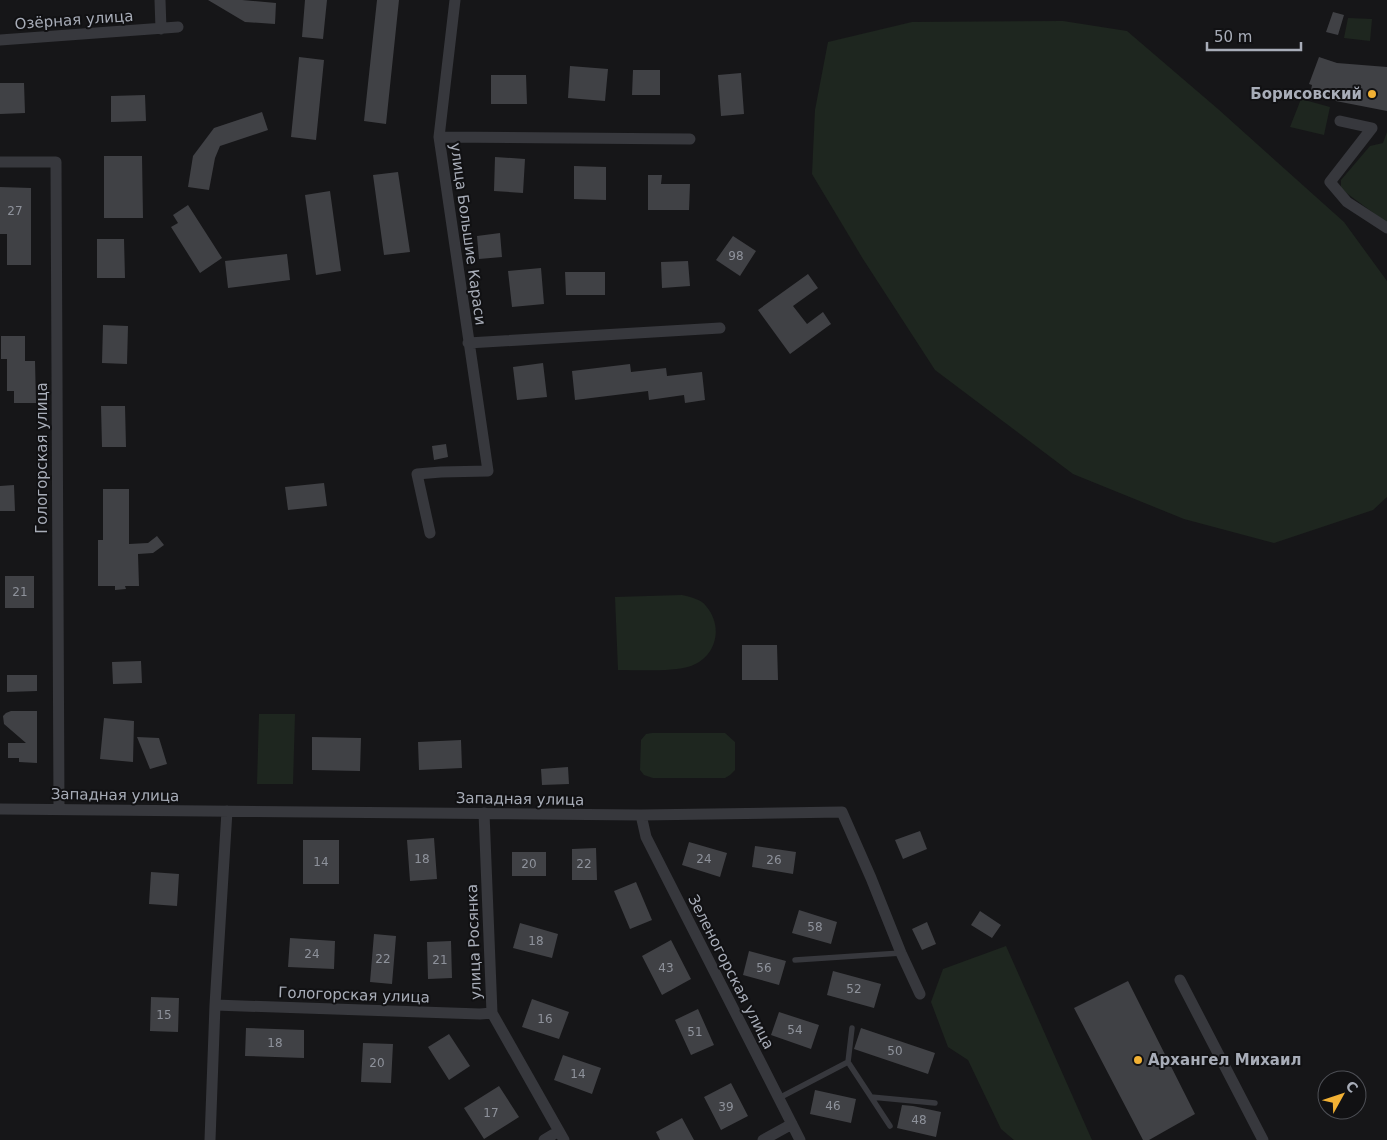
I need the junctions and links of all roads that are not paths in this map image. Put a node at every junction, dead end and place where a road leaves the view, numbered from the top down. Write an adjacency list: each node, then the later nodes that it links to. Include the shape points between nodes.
1 (160, 0): 4 (street)
2 (455, 0): 7 (street, улица Большие Караси)
3 (178, 27): 4 (street, Озёрная улица)
4 (156, 29): 5 (street, Озёрная улица)
5 (0, 40)
6 (1340, 121): 10 (street, via 1372,128 1330,182 1347,202)
7 (439, 137): 8 (street); 12 (street, улица Большие Караси)
8 (690, 139)
9 (0, 162): 15 (street, Гологорская улица, via 56,162)
10 (1387, 228)
11 (720, 328): 12 (street)
12 (468, 343): 13 (street, улица Большие Караси, via 488,471 417,474)
13 (430, 533)
14 (0, 809): 15 (street, Западная улица)
15 (59, 809): 16 (street, Западная улица)
16 (227, 811): 17 (street, Западная улица); 23 (street)
17 (484, 813): 18 (street, Западная улица); 24 (street, улица Росянка)
18 (641, 815): 19 (street, Западная улица, via 842,812); 28 (street, Зеленогорская улица, via 646,837)
19 (901, 953): 20 (lane); 22 (street, Западная улица)
20 (795, 960)
21 (1180, 980): 37 (street)
22 (920, 994)
23 (215, 1005): 24 (street, Гологорская улица); 33 (street)
24 (492, 1013): 32 (street, улица Росянка)
25 (852, 1028): 26 (lane)
26 (848, 1062): 27 (lane); 28 (lane)
27 (871, 1097): 29 (lane); 31 (lane)
28 (779, 1098): 30 (street, Зеленогорская улица)
29 (935, 1103)
30 (792, 1124): 35 (street); 36 (street, Зеленогорская улица)
31 (890, 1126)
32 (562, 1136): 34 (street)
33 (210, 1140)
34 (544, 1140)
35 (763, 1140)
36 (800, 1140)
37 (1263, 1140)

